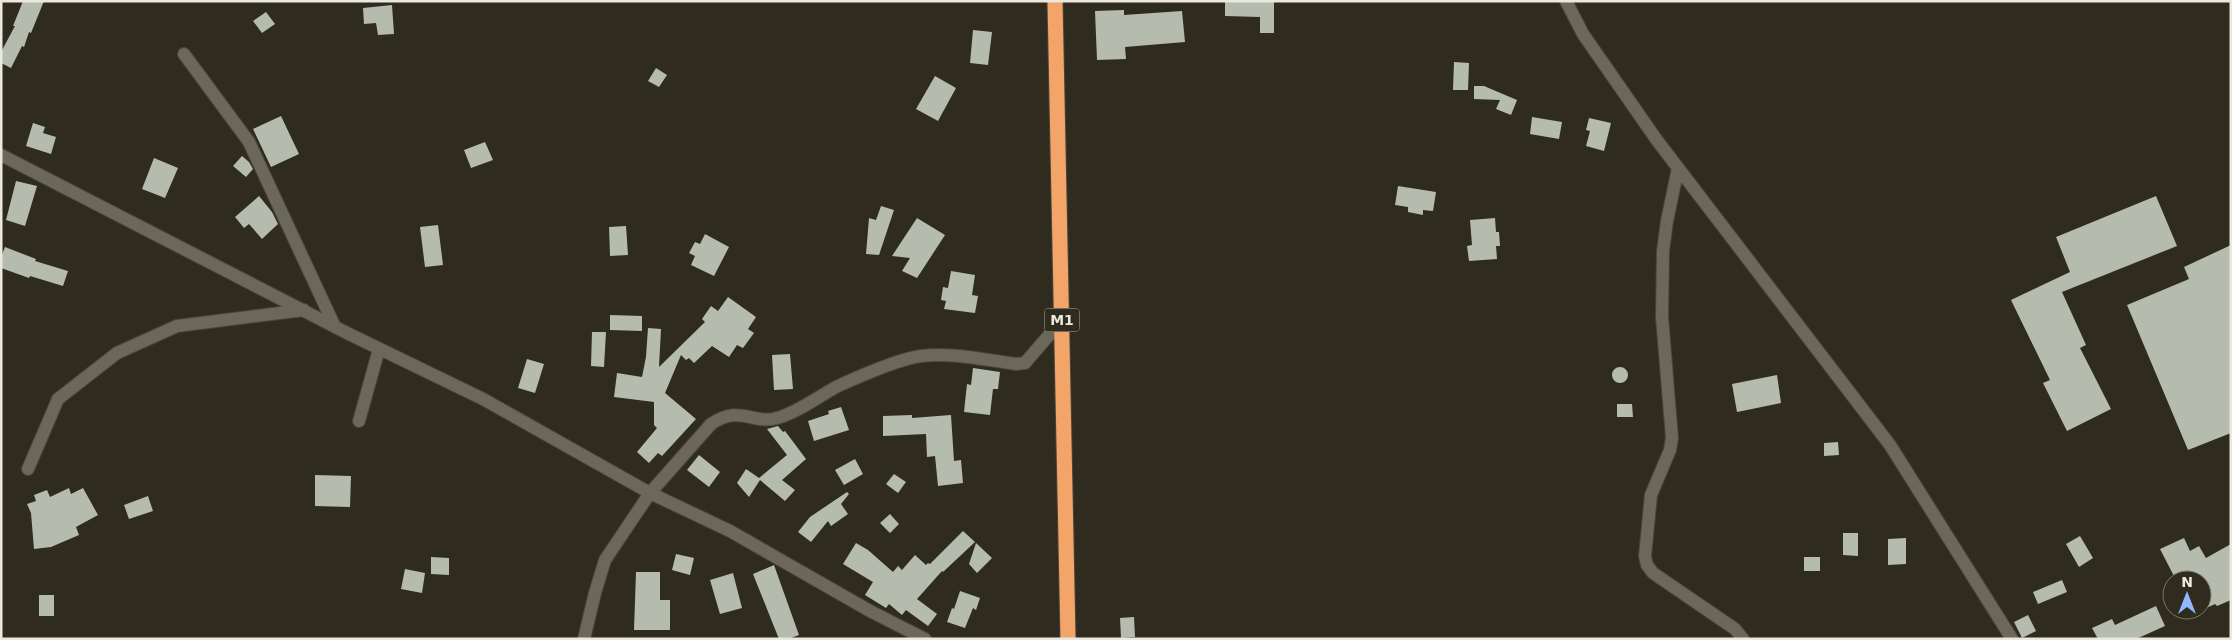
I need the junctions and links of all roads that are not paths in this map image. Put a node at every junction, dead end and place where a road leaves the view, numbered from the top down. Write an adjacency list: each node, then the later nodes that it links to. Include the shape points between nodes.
1 (1055, 1): 7 (highway, M1)
2 (1566, 1): 5 (street, via 1583,34)
3 (184, 54): 8 (street, via 249,142)
4 (1, 154): 6 (street)
5 (1678, 168): 16 (street, via 1662,251 1662,317 1672,438 1651,495 1645,556 1653,573 1735,629); 17 (street, via 1890,445)
6 (304, 310): 8 (street); 11 (street, via 177,326 117,354 58,399)
7 (1062, 320): 12 (street, via 1025,363 920,356 839,386 777,418 736,414 722,416 711,424); 15 (highway, M1)
8 (335, 327): 9 (street)
9 (379, 349): 10 (street); 12 (street, via 483,399)
10 (359, 421)
11 (28, 469)
12 (650, 494): 13 (street, via 605,560); 14 (street, via 730,532 870,612)
13 (584, 639)
14 (925, 639)
15 (1068, 639)
16 (1742, 639)
17 (2012, 639)

